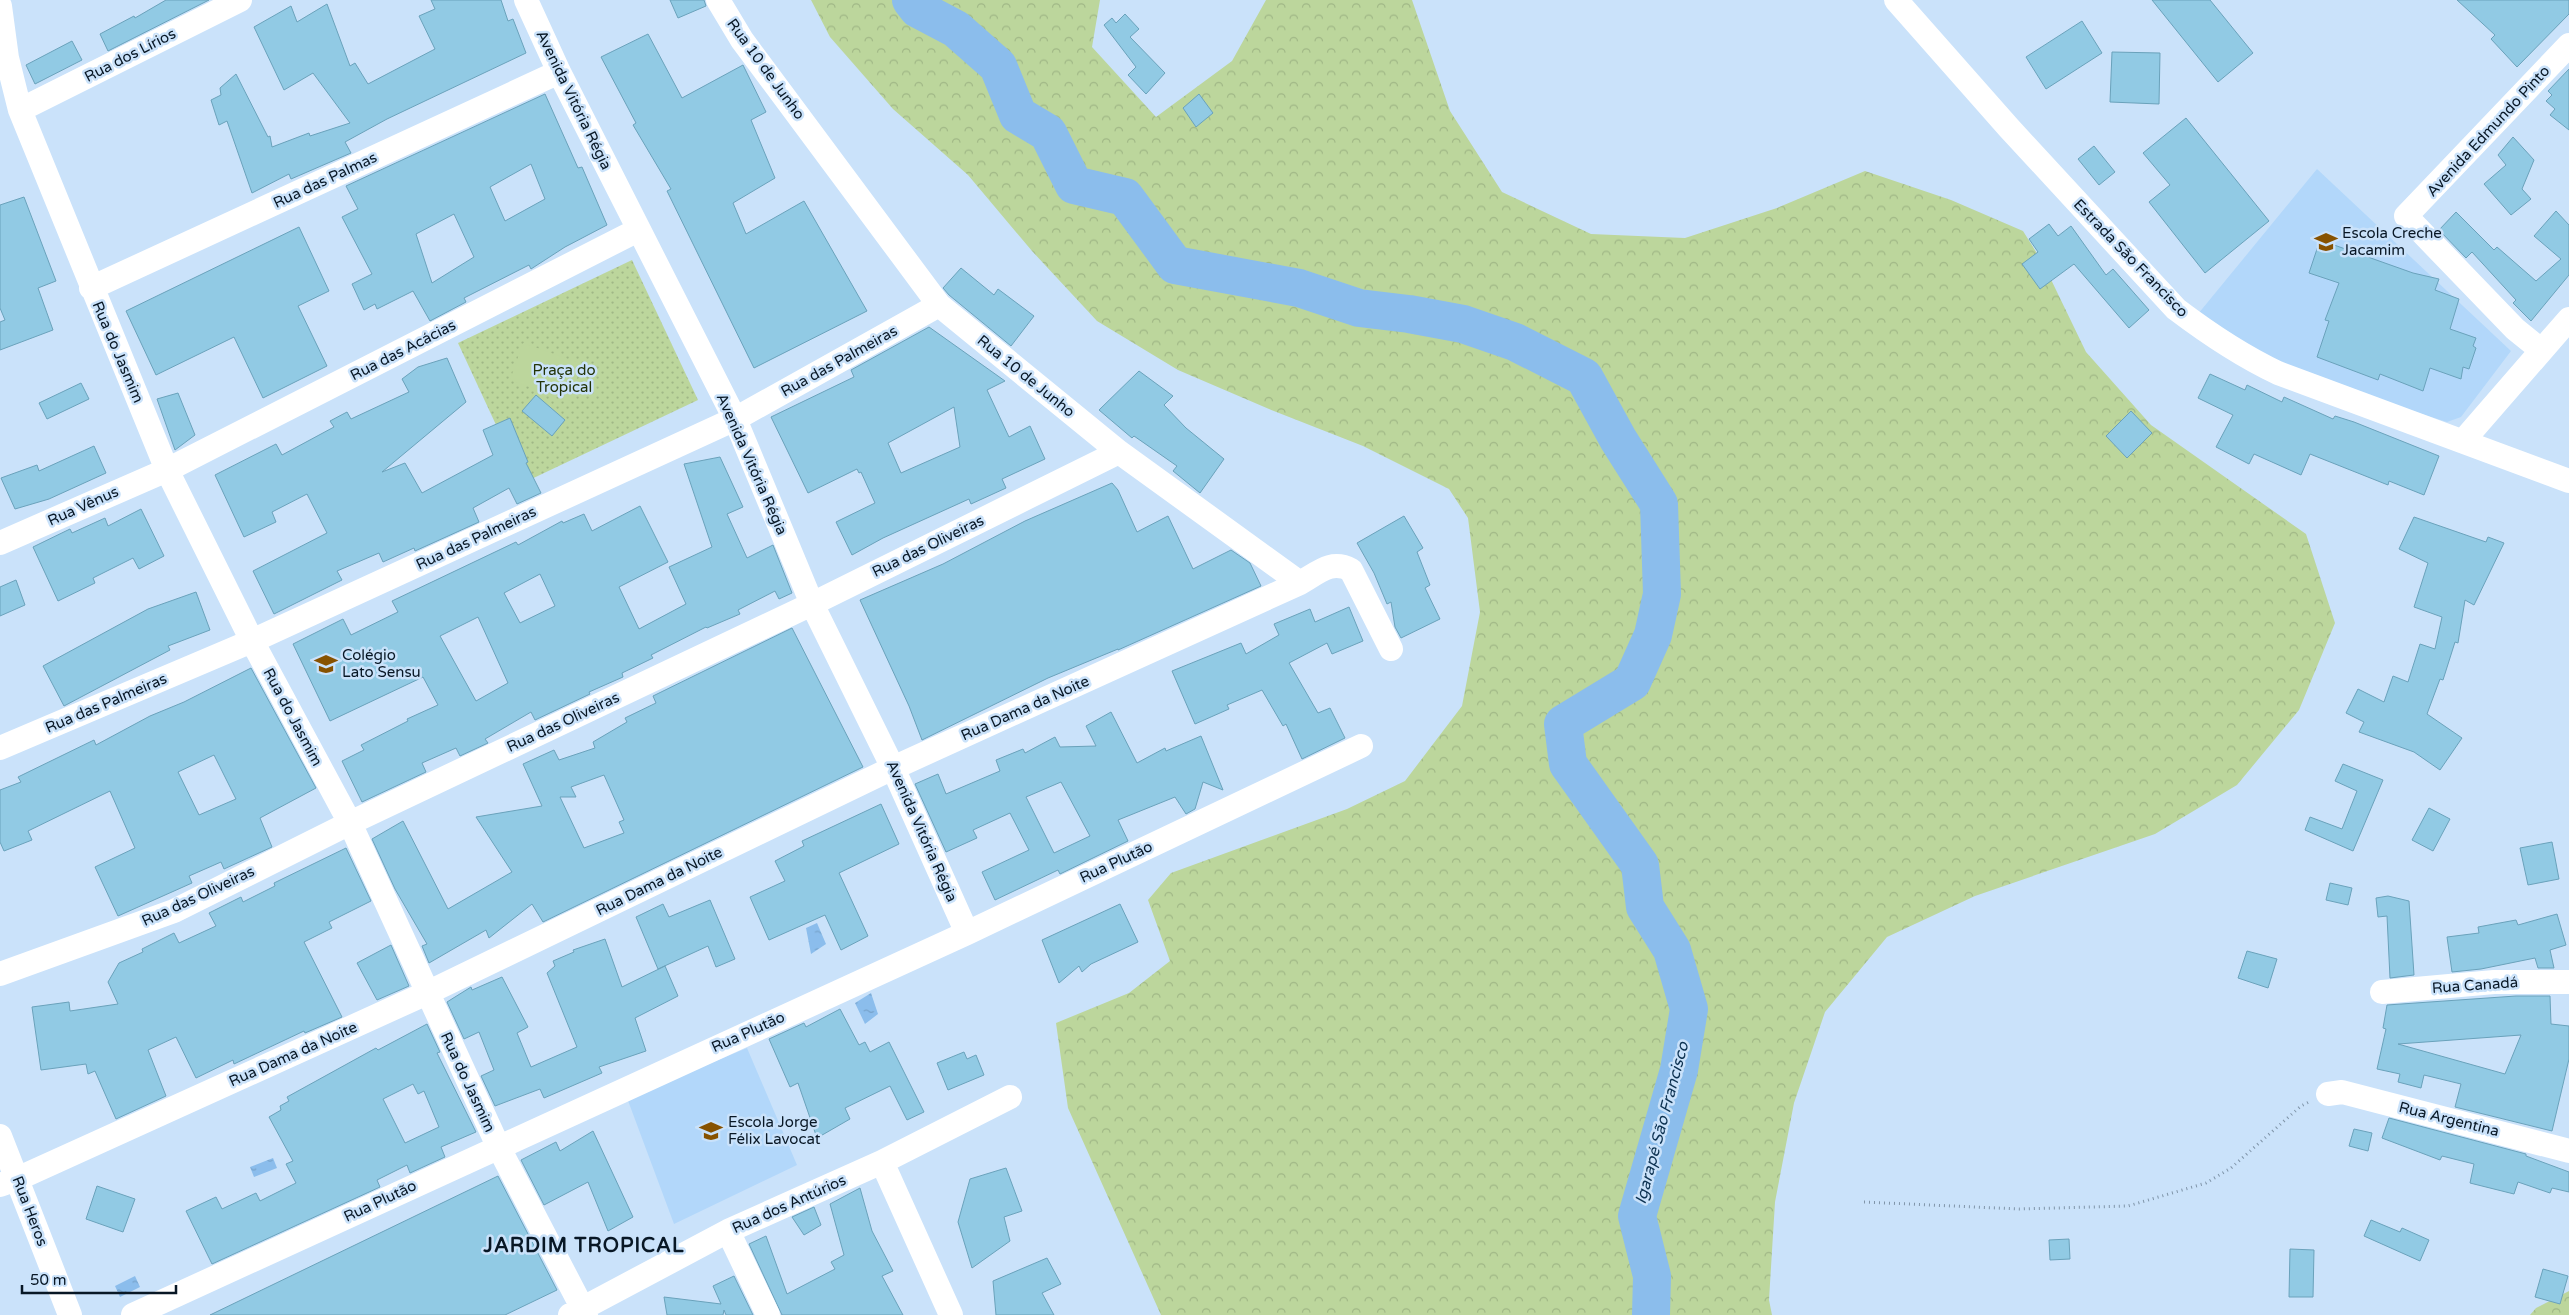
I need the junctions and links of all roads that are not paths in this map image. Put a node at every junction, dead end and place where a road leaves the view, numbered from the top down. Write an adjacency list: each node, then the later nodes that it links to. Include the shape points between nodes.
1 (240, 0): 8 (street, Rua dos Lírios)
2 (526, 0): 7 (street, Avenida Vitória Régia)
3 (718, 0): 11 (street, Rua 10 de Junho, via 742,40)
4 (1896, 0): 15 (street, Estrada São Francisco, via 2176,309 2206,333 2278,373)
5 (0, 6): 8 (street, Rua do Jasmim, via 7,58)
6 (2569, 45): 13 (street, Avenida Edmundo Pinto, via 2406,216 2515,329)
7 (559, 72): 9 (street, Avenida Vitória Régia); 10 (street, Rua das Palmas)
8 (20, 110): 10 (street, Rua do Jasmim)
9 (638, 230): 14 (street, Avenida Vitória Régia); 17 (street, Rua das Acácias)
10 (91, 288): 17 (street, Rua do Jasmim)
11 (939, 305): 14 (street, Rua das Palmeiras); 16 (street, Rua 10 de Junho)
12 (2569, 319): 13 (street)
13 (2541, 350): 15 (street)
14 (735, 419): 21 (street, Avenida Vitória Régia); 22 (street, Rua das Palmeiras)
15 (2463, 441): 18 (street, Estrada São Francisco)
16 (1120, 452): 20 (street, Rua 10 de Junho); 21 (street, Rua das Oliveiras)
17 (167, 470): 19 (street, Rua Vênus); 22 (street, Rua do Jasmim)
18 (2569, 481)
19 (0, 543)
20 (1300, 583): 23 (street, via 1331,566 1341,565 1351,570); 26 (street, Rua Dama da Noite)
21 (812, 604): 26 (street, Avenida Vitória Régia); 27 (street, Rua das Oliveiras)
22 (252, 641): 25 (street, Rua das Palmeiras); 27 (street, Rua do Jasmim)
23 (1391, 649)
24 (1361, 746): 28 (street, Rua Plutão)
25 (0, 748)
26 (893, 768): 28 (street, Avenida Vitória Régia); 32 (street, Rua Dama da Noite)
27 (350, 823): 29 (street, Rua das Oliveiras, via 174,911); 32 (street, Rua do Jasmim)
28 (967, 932): 36 (street, Rua Plutão)
29 (0, 974)
30 (2569, 982): 31 (street, Rua Canadá, via 2494,982)
31 (2382, 992)
32 (427, 993): 36 (street, Rua do Jasmim); 39 (street, Rua Dama da Noite)
33 (2328, 1094): 37 (street, Rua Argentina, via 2342,1092)
34 (1010, 1097): 38 (street, Rua dos Antúrios)
35 (0, 1136): 39 (street, Rua Heros)
36 (498, 1146): 41 (street, Rua do Jasmim); 43 (street, Rua Plutão)
37 (2569, 1151)
38 (882, 1162): 40 (street, Rua dos Antúrios); 45 (street)
39 (9, 1182): 42 (street, Rua Heros)
40 (728, 1231): 41 (street, Rua dos Antúrios); 44 (street)
41 (580, 1313)
42 (70, 1315)
43 (134, 1315)
44 (768, 1315)
45 (951, 1315)

